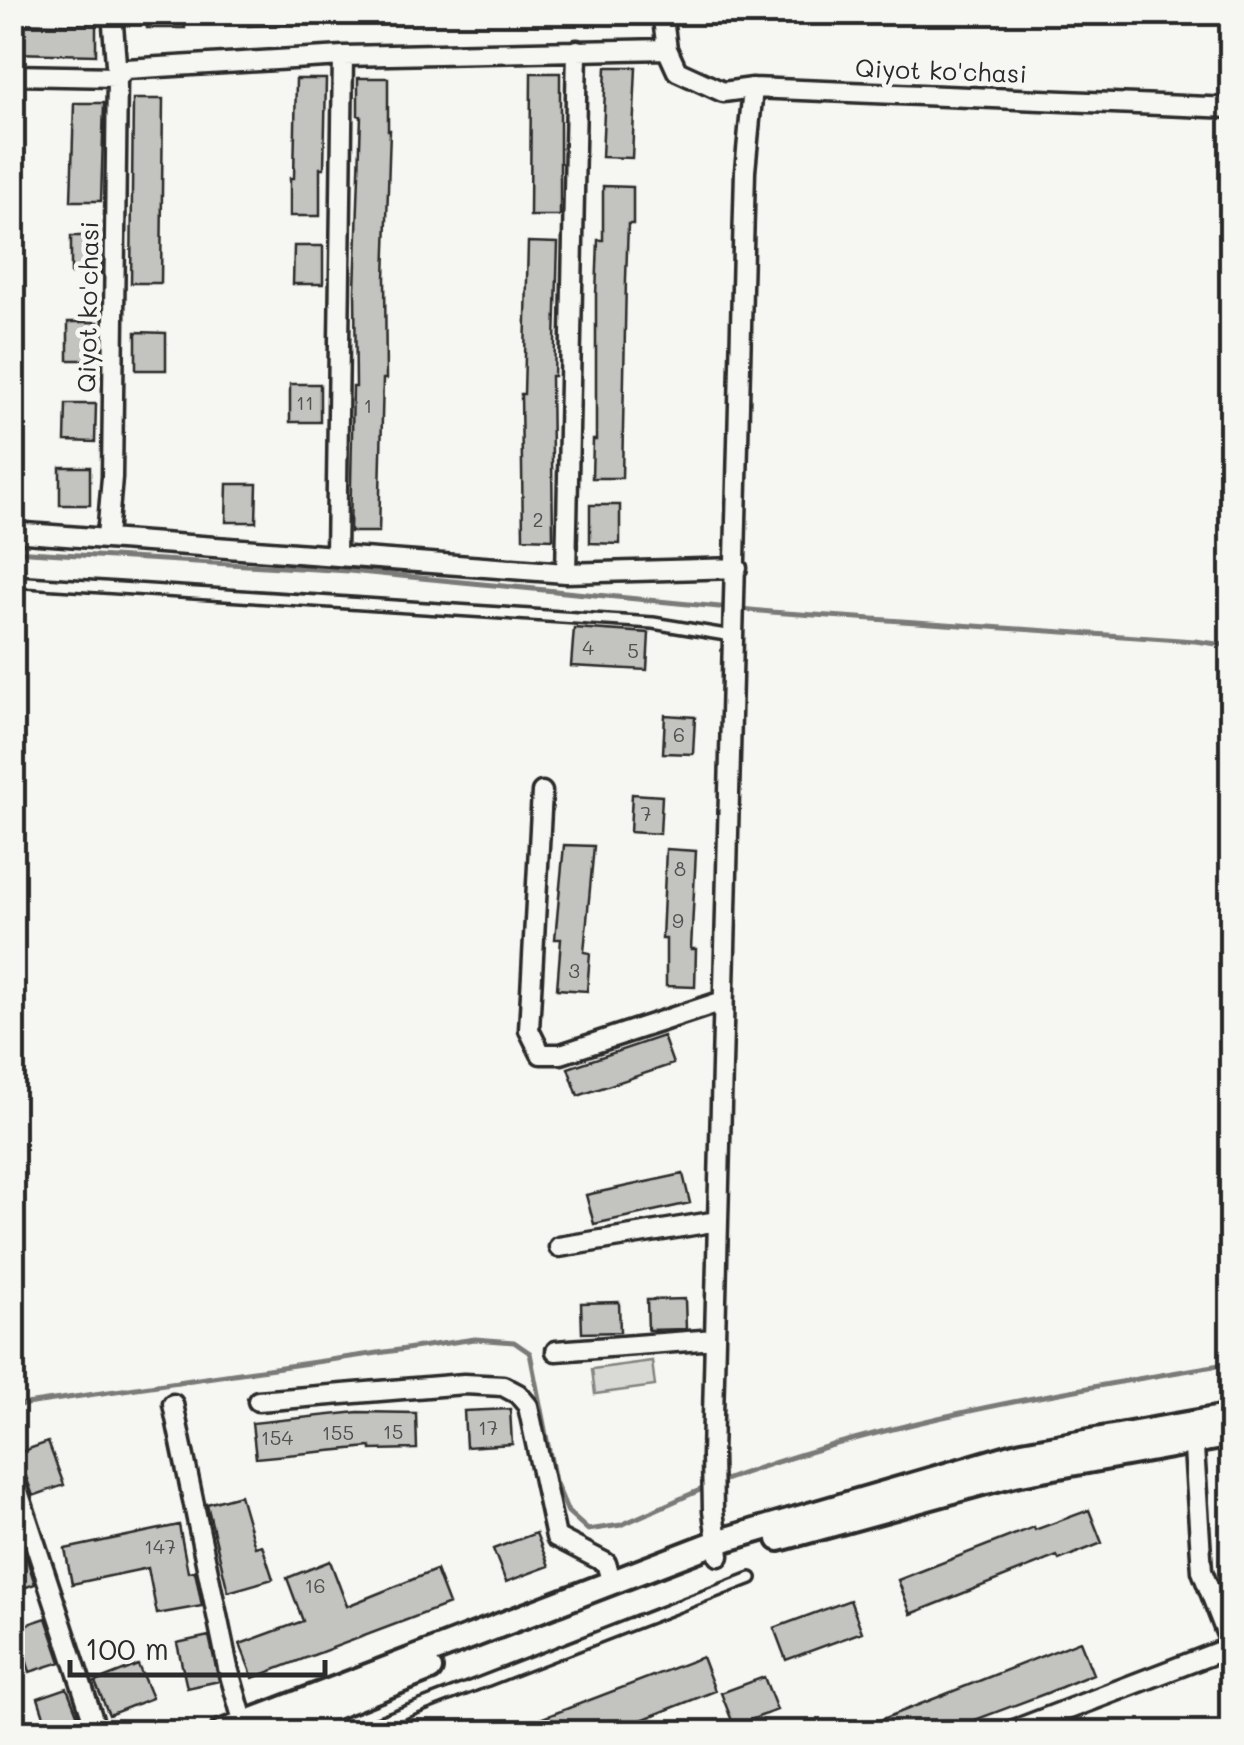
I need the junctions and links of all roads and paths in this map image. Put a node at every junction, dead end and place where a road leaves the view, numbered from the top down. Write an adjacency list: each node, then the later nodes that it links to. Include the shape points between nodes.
1 (112, 12): 7 (street, Qiyot ko'chasi)
2 (662, 12): 3 (street)
3 (667, 49): 4 (street); 8 (street, Qiyot ko'chasi, via 677,71 723,92)
4 (577, 50): 5 (street); 14 (street)
5 (343, 56): 7 (street, via 126,69); 12 (street)
6 (12, 76): 7 (street)
7 (117, 77): 11 (street, Qiyot ko'chasi)
8 (754, 88): 9 (street, Qiyot ko'chasi); 13 (street, via 745,171)
9 (1232, 108)
10 (12, 532): 11 (street)
11 (107, 537): 12 (street)
12 (336, 556): 14 (street)
13 (736, 568): 14 (street); 16 (street)
14 (566, 573)
15 (12, 581): 16 (lane, via 653,623)
16 (732, 636): 18 (street)
17 (542, 792): 18 (street, via 529,1030 541,1054 561,1054)
18 (723, 1001): 19 (street)
19 (718, 1222): 20 (street); 21 (street)
20 (559, 1247)
21 (714, 1339): 22 (street); 29 (street, via 712,1511)
22 (556, 1351)
23 (258, 1401): 31 (street, via 503,1386 528,1406 556,1537 606,1564)
24 (173, 1404): 33 (street)
25 (1232, 1416): 26 (main road)
26 (1193, 1432): 27 (main road); 29 (main road); 32 (street, via 1202,1571)
27 (1232, 1435)
28 (12, 1473): 35 (street)
29 (718, 1549): 31 (main road); 34 (main road)
30 (751, 1578): 37 (lane)
31 (612, 1582): 33 (main road)
32 (1231, 1648): 38 (street)
33 (244, 1724): 36 (main road)
34 (282, 1731)
35 (98, 1732)
36 (222, 1732)
37 (354, 1732)
38 (1009, 1732)

